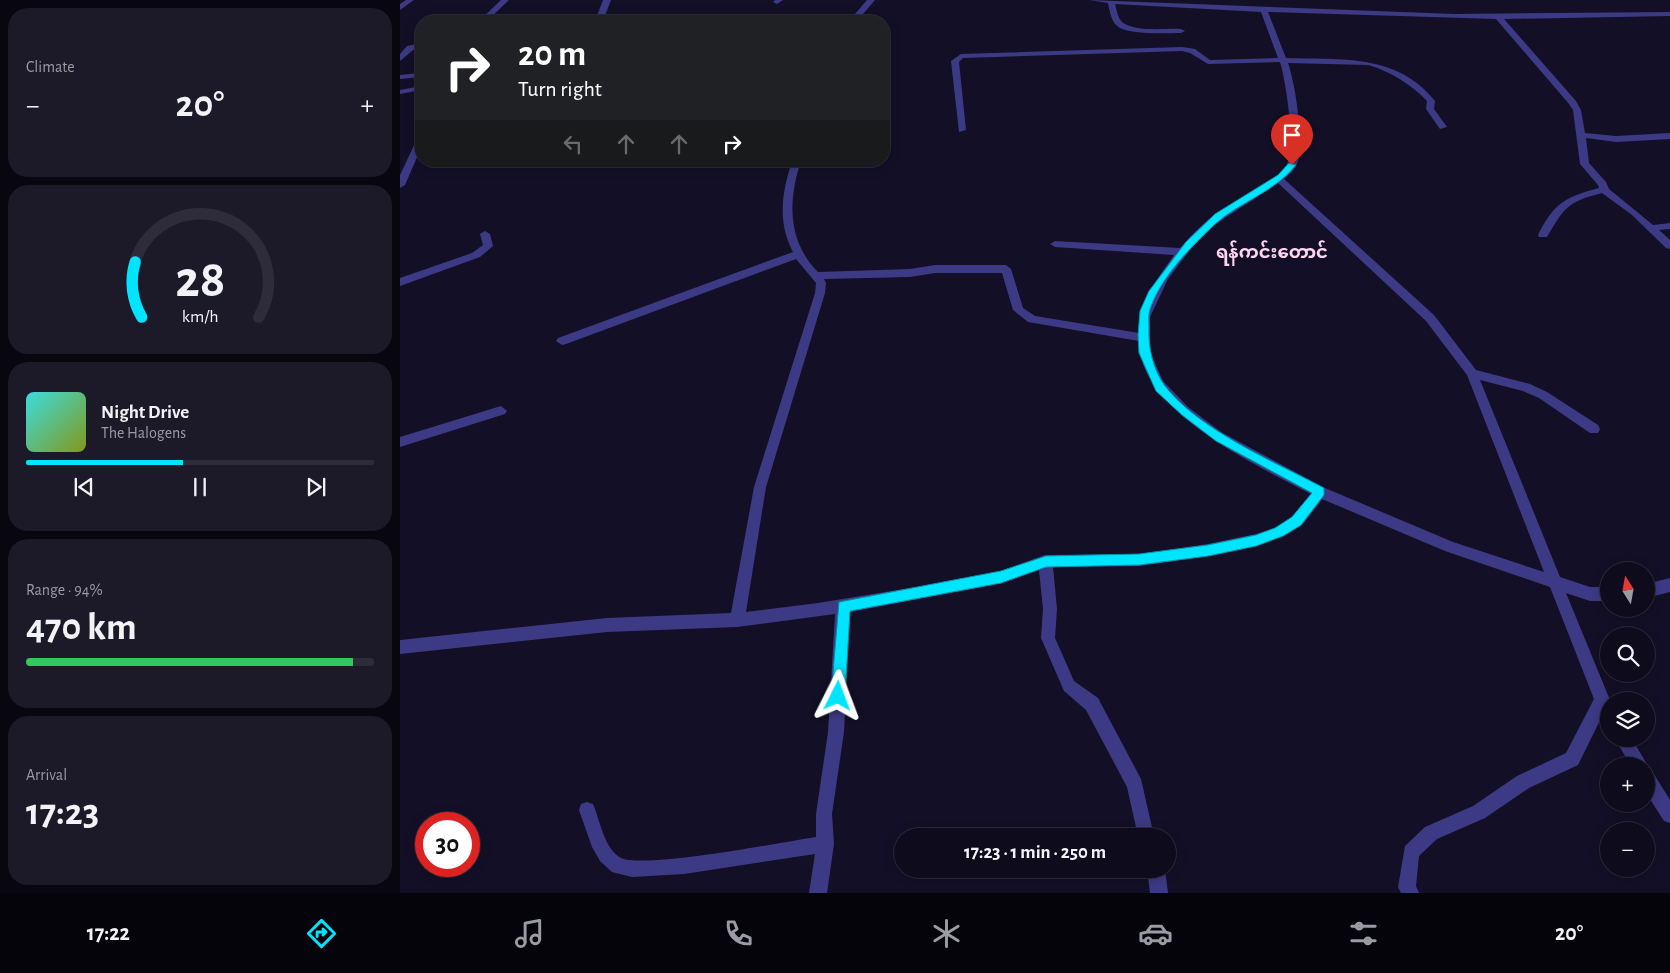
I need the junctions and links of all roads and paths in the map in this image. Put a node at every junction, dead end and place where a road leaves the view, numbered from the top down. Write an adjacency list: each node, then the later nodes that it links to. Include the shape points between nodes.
1 (410, 0): 8 (street)
2 (505, 0): 12 (street)
3 (607, 0): 13 (street)
4 (871, 0): 14 (street)
5 (1093, 0): 7 (street)
6 (1242, 0): 9 (street)
7 (1111, 1): 9 (street); 16 (street, via 1115,18 1122,26)
8 (400, 8)
9 (1247, 10): 10 (street)
10 (1264, 10): 15 (street); 19 (street)
11 (1670, 14): 15 (street)
12 (489, 15)
13 (601, 15)
14 (858, 15)
15 (1497, 16): 26 (street, via 1573,103)
16 (1180, 31)
17 (415, 47): 18 (street)
18 (400, 59)
19 (1284, 60): 24 (street, via 1359,62 1380,66 1430,97 1430,109); 25 (street, via 1208,62 1182,50 961,56 955,61); 30 (street, via 1295,146 1292,165)
20 (415, 76): 21 (street)
21 (400, 77)
22 (415, 89): 23 (street)
23 (400, 92)
24 (1443, 127)
25 (962, 130)
26 (1581, 136): 27 (street, via 1616,139); 32 (street, via 1585,164 1603,184)
27 (1670, 136)
28 (415, 152): 31 (street)
29 (796, 167): 40 (street, via 786,221)
30 (1279, 179): 39 (street, via 1219,216); 45 (street, via 1430,318)
31 (400, 185)
32 (1604, 190): 34 (street); 36 (street, via 1564,202 1551,217)
33 (1670, 226): 34 (street)
34 (1651, 228): 38 (street)
35 (485, 234): 42 (street, via 488,246 476,255)
36 (1543, 235)
37 (1055, 244): 39 (street)
38 (1670, 246)
39 (1183, 252): 43 (street, via 1154,291 1145,311)
40 (798, 254): 41 (street); 44 (street)
41 (816, 276): 43 (street, via 910,273 952,268 1006,269 1018,310 1032,319); 56 (street, via 821,283 817,308 760,486)
42 (400, 282)
43 (1144, 338): 49 (street, via 1145,353 1160,388 1186,412 1220,438)
44 (562, 341)
45 (1472, 373): 47 (street, via 1526,387); 51 (street)
46 (502, 411): 48 (street)
47 (1594, 429)
48 (400, 442)
49 (1320, 492): 50 (street, via 1297,521 1256,540 1139,560); 51 (street, via 1450,547)
50 (1046, 561): 55 (street, via 1001,577); 63 (street, via 1050,609 1048,638 1069,686 1092,704 1135,785)
51 (1555, 582): 54 (street, via 1590,594); 58 (street)
52 (1670, 585): 53 (street)
53 (1655, 589)
54 (1600, 594)
55 (843, 606): 56 (street); 64 (street, via 836,732 824,814)
56 (738, 620): 57 (street, via 607,625)
57 (400, 646)
58 (1600, 694)
59 (1600, 715): 68 (street, via 1572,759 1523,782 1479,812 1431,832 1411,852 1407,887)
60 (1655, 791): 62 (street)
61 (587, 810): 64 (street, via 603,851 618,866 678,866)
62 (1670, 815)
63 (1144, 828)
64 (825, 844): 66 (street)
65 (1158, 878): 67 (street)
66 (818, 893)
67 (1160, 893)
68 (1410, 893)

